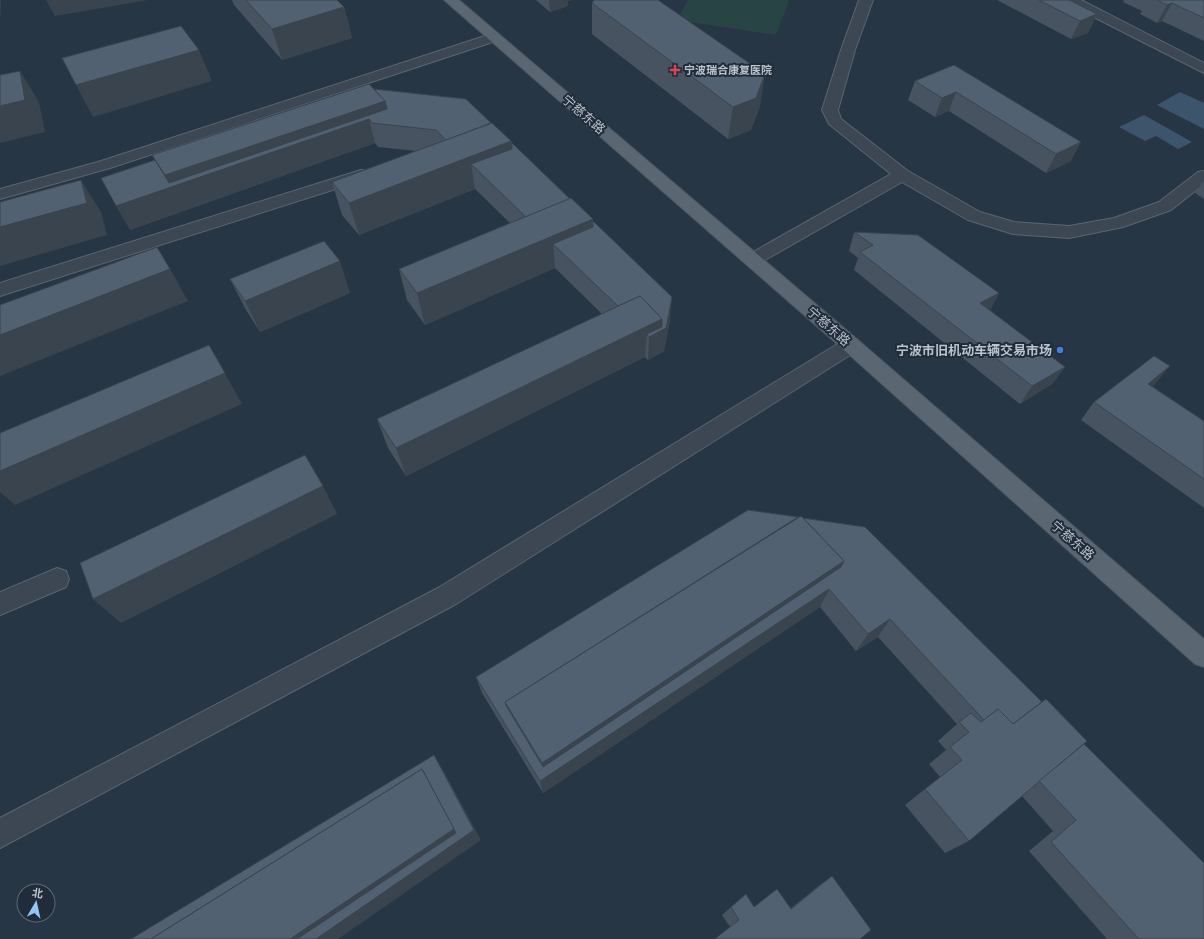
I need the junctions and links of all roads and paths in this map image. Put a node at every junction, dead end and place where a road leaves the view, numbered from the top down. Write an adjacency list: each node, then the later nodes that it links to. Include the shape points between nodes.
1 (451, 0): 4 (main road, 宁慈东路)
2 (866, 0): 7 (street, via 830,110 834,121)
3 (1072, 0): 5 (street)
4 (494, 37): 9 (street, via 104,165); 10 (main road, 宁慈东路)
5 (1204, 69)
6 (373, 171): 11 (street)
7 (902, 175): 8 (street, via 974,216 1013,228 1069,232 1117,223 1165,206); 10 (street)
8 (1204, 176)
9 (0, 194)
10 (752, 260): 12 (main road, 宁慈东路)
11 (0, 290)
12 (851, 345): 15 (main road, 宁慈东路); 16 (street, via 447,596)
13 (58, 579): 14 (street)
14 (0, 604)
15 (1204, 655)
16 (0, 834)

